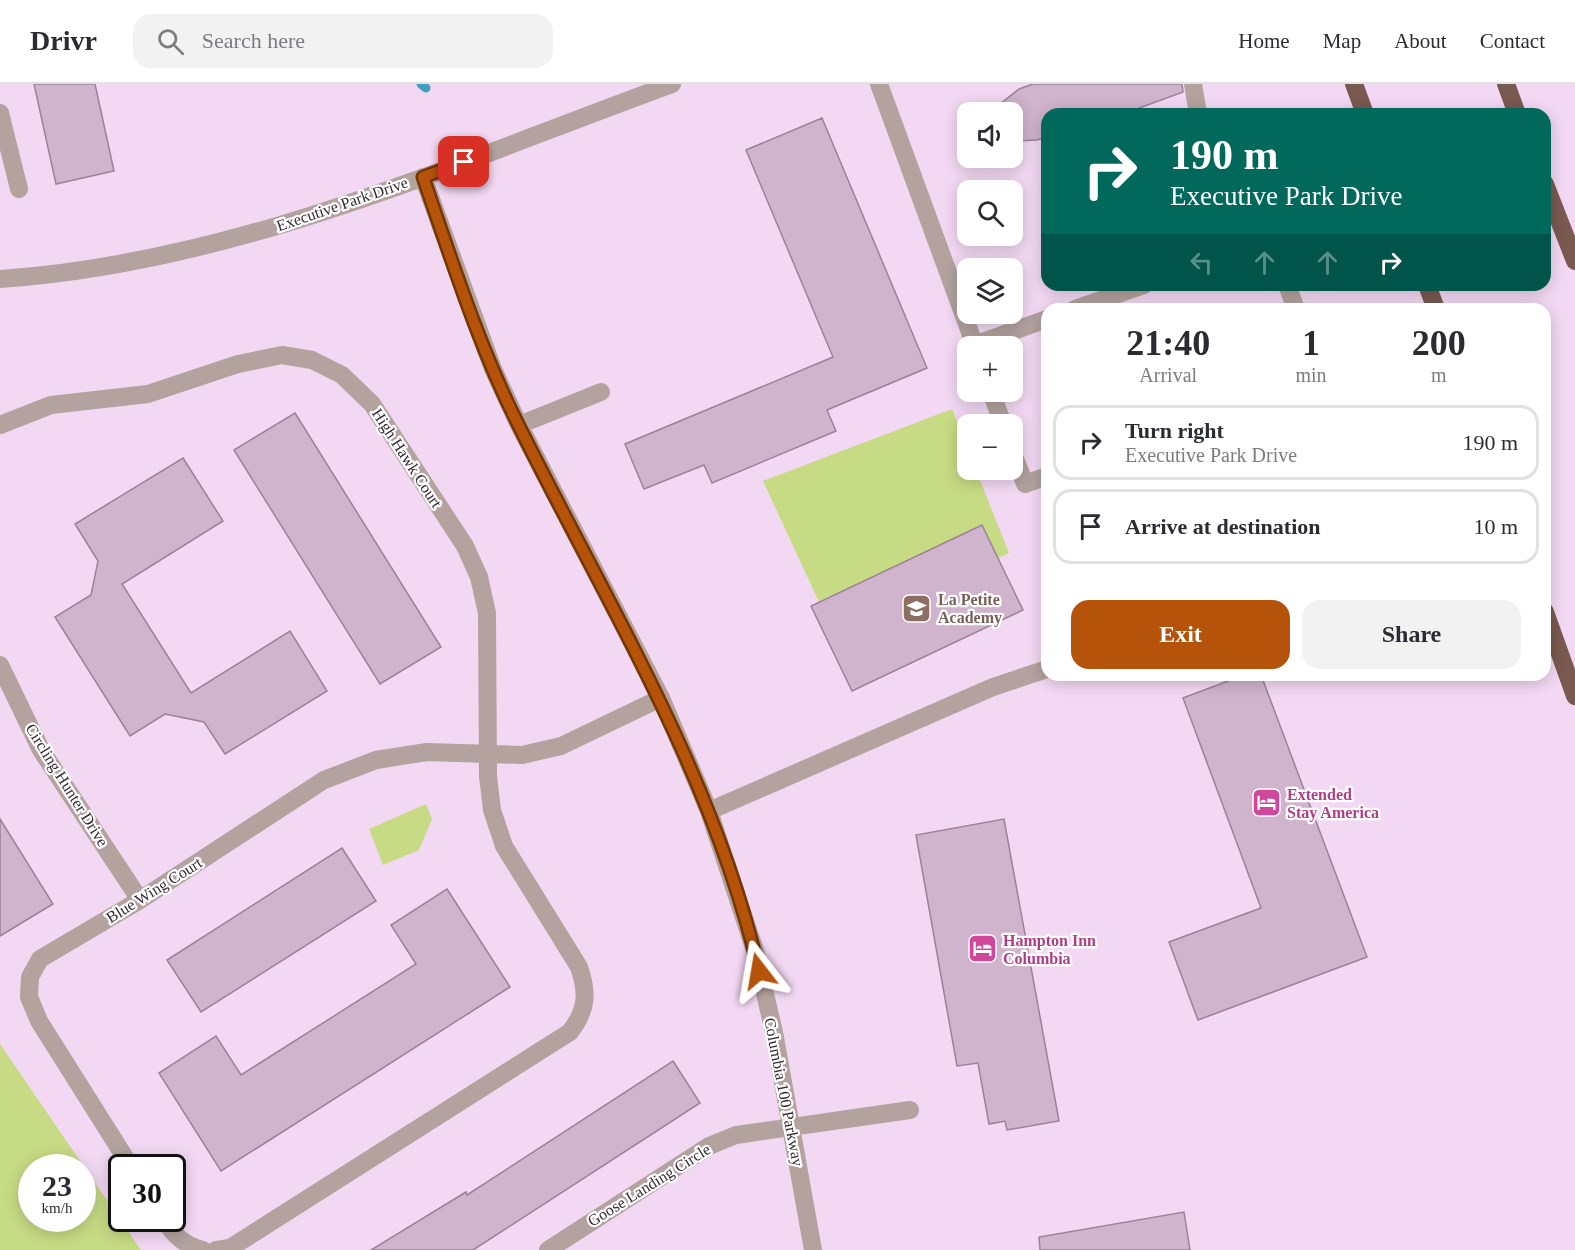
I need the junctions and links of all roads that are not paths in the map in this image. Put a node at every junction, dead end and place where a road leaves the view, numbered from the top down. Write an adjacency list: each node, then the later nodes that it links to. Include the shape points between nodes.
1 (672, 84): 10 (street, Executive Park Drive)
2 (879, 84): 18 (street)
3 (1193, 84): 6 (street)
4 (1354, 84): 7 (highway)
5 (1506, 84): 8 (highway)
6 (1196, 108)
7 (1363, 108)
8 (1515, 108)
9 (0, 113): 11 (street)
10 (423, 177): 14 (street, Executive Park Drive, via 228,242 139,261); 22 (street, Columbia 100 Parkway, via 493,369)
11 (19, 189)
12 (1551, 199): 13 (highway)
13 (1575, 261)
14 (0, 279)
15 (1127, 291): 16 (street)
16 (1093, 303)
17 (1041, 321): 19 (street)
18 (970, 336)
19 (1001, 336)
20 (600, 392): 22 (street)
21 (0, 425): 30 (street, High Hawk Court, via 51,405 148,394 238,364 282,355 312,360 342,375 372,404 465,546 479,577 487,613)
22 (519, 425): 29 (street, Columbia 100 Parkway)
23 (1041, 478): 24 (street, via 1024,484)
24 (1023, 480)
25 (1551, 629): 28 (highway)
26 (0, 665): 32 (street, Circling Hunter Drive, via 41,750)
27 (1041, 671): 31 (street, via 993,687)
28 (1575, 696)
29 (661, 698): 30 (street, Blue Wing Court, via 561,746 522,755); 31 (street, Columbia 100 Parkway)
30 (489, 754): 32 (street, Blue Wing Court, via 427,752 376,759 324,780); 38 (street, via 492,810 504,846 579,967 586,1001 581,1018 570,1032 230,1248)
31 (709, 811): 34 (street, Columbia 100 Parkway, via 755,951)
32 (140, 900): 35 (street, Blue Wing Court, via 40,959 30,977 29,997 39,1021)
33 (910, 1110): 34 (street, Goose Landing Circle)
34 (792, 1129): 39 (street, Goose Landing Circle, via 736,1136 709,1146); 40 (street, Columbia 100 Parkway)
35 (123, 1154)
36 (172, 1232): 37 (street, via 188,1246)
37 (203, 1250)
38 (216, 1250)
39 (548, 1250)
40 (813, 1250)

